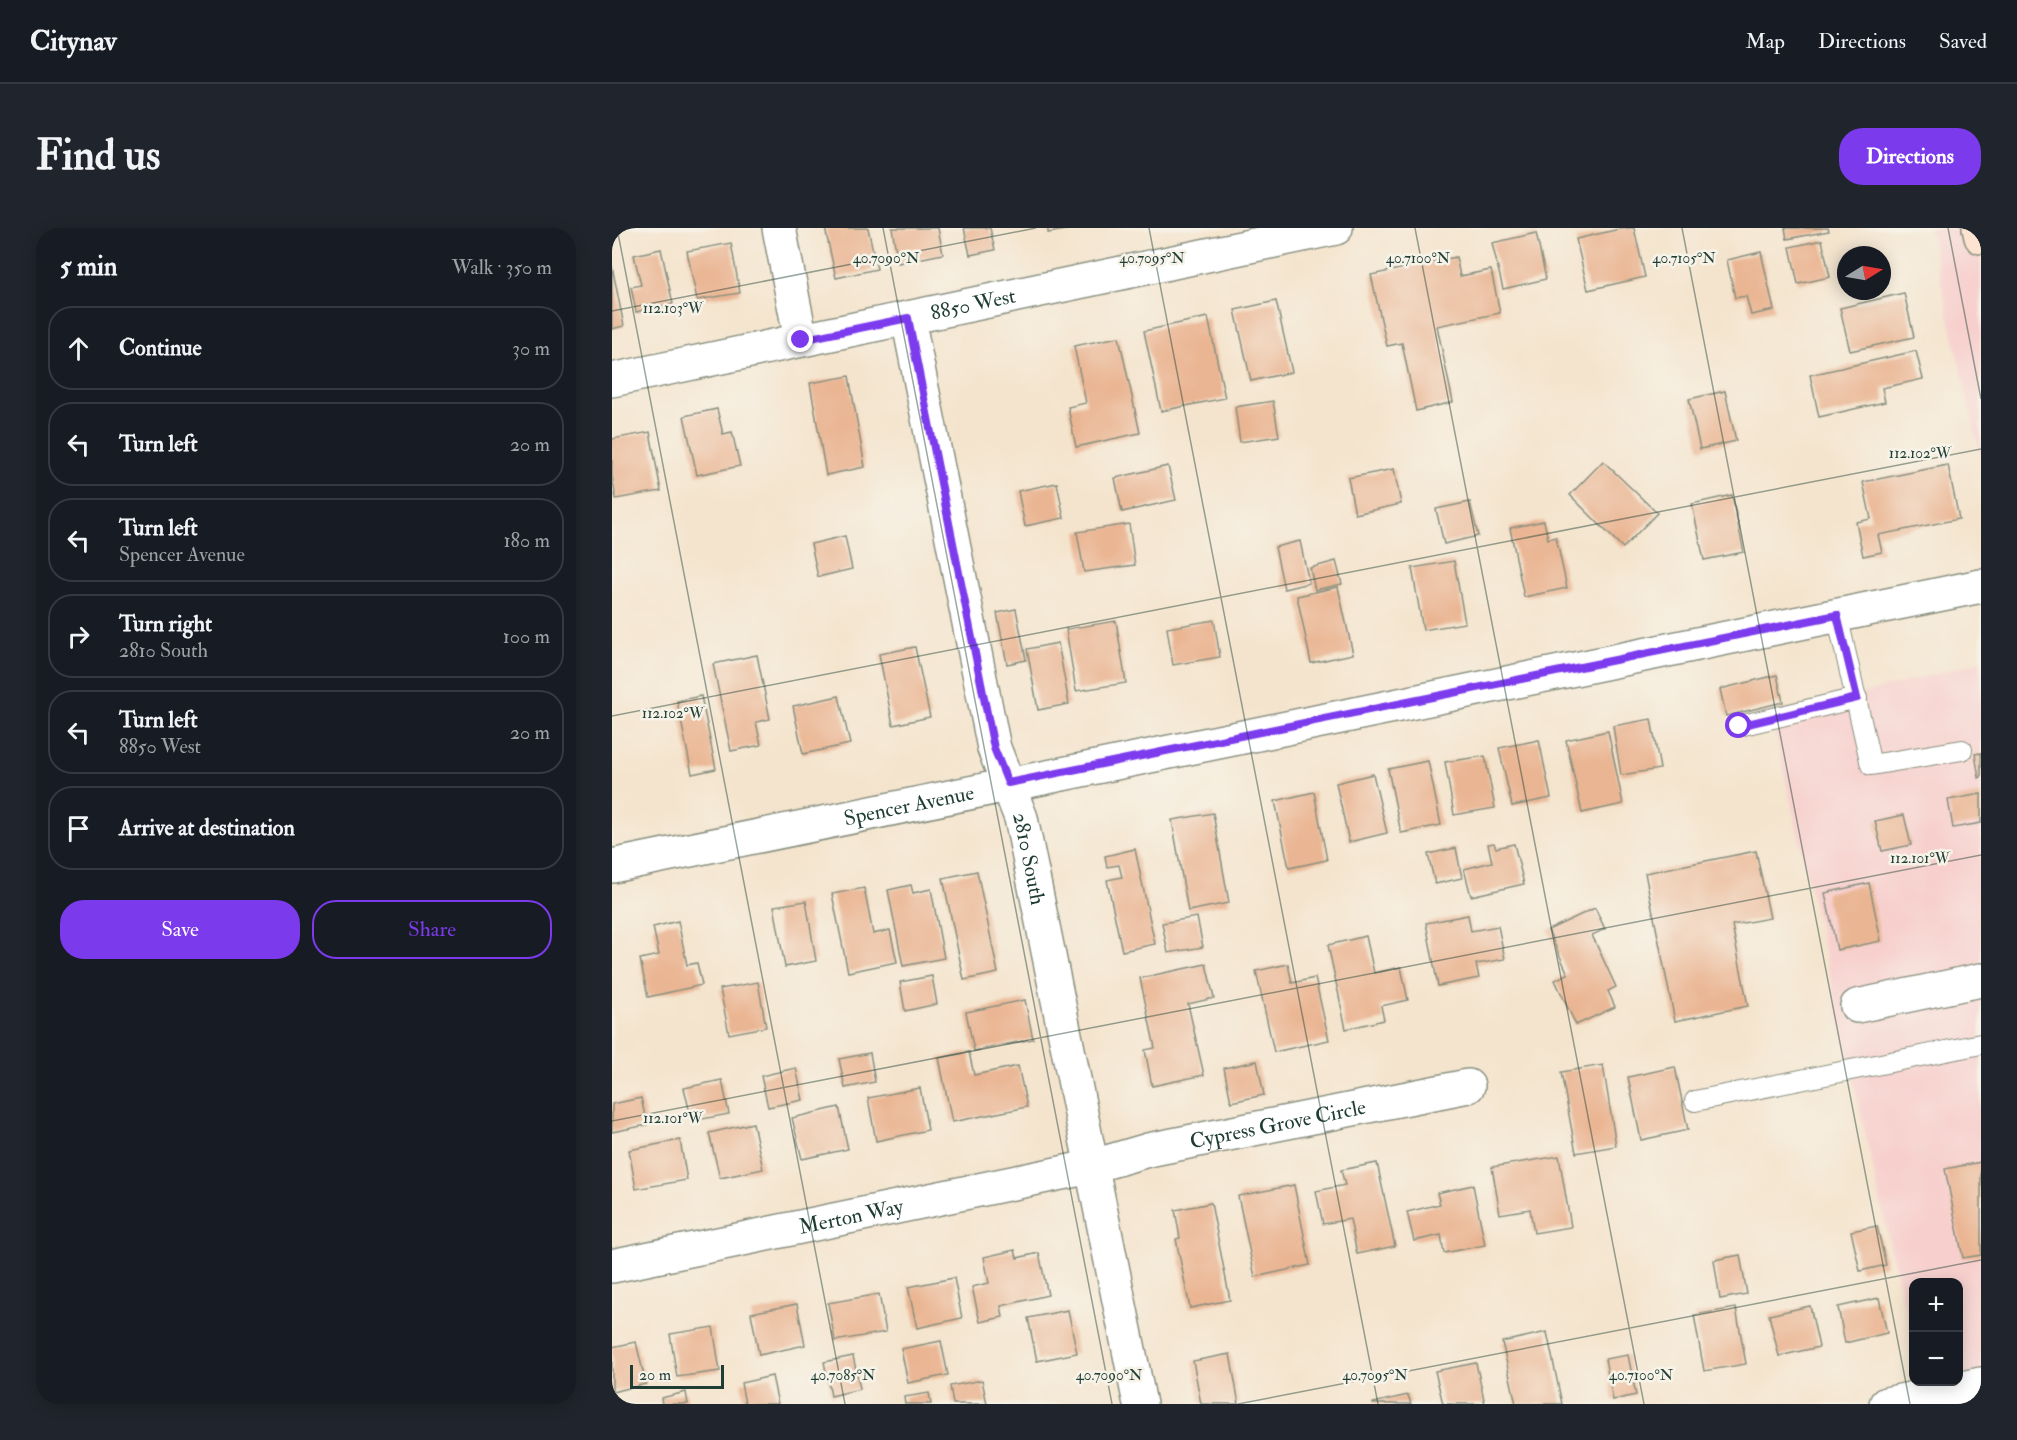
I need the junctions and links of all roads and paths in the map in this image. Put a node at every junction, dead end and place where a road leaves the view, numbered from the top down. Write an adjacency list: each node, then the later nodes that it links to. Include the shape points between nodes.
1 (779, 228): 6 (street)
2 (1336, 228): 5 (street, 8850 West)
3 (1979, 228): 4 (street)
4 (1981, 237)
5 (908, 318): 6 (street, 8850 West); 13 (street, 2810 South, via 994,748)
6 (801, 340): 7 (street, 8850 West)
7 (612, 380)
8 (1981, 586): 9 (street, Spencer Avenue)
9 (1837, 615): 10 (lane); 13 (street, Spencer Avenue)
10 (1857, 698): 11 (lane); 12 (lane, via 1871,765)
11 (1739, 726)
12 (1962, 750)
13 (1008, 783): 14 (street, Spencer Avenue); 20 (street, 2810 South, via 1021,818)
14 (612, 866)
15 (1981, 980): 16 (street)
16 (1857, 1006)
17 (1981, 1044): 19 (lane)
18 (1468, 1086): 20 (street, Cypress Grove Circle, via 1148,1150)
19 (1695, 1101)
20 (1090, 1167): 21 (street, Merton Way); 23 (street, 2810 South)
21 (612, 1266)
22 (1981, 1384): 24 (street)
23 (1140, 1404)
24 (1886, 1404)

